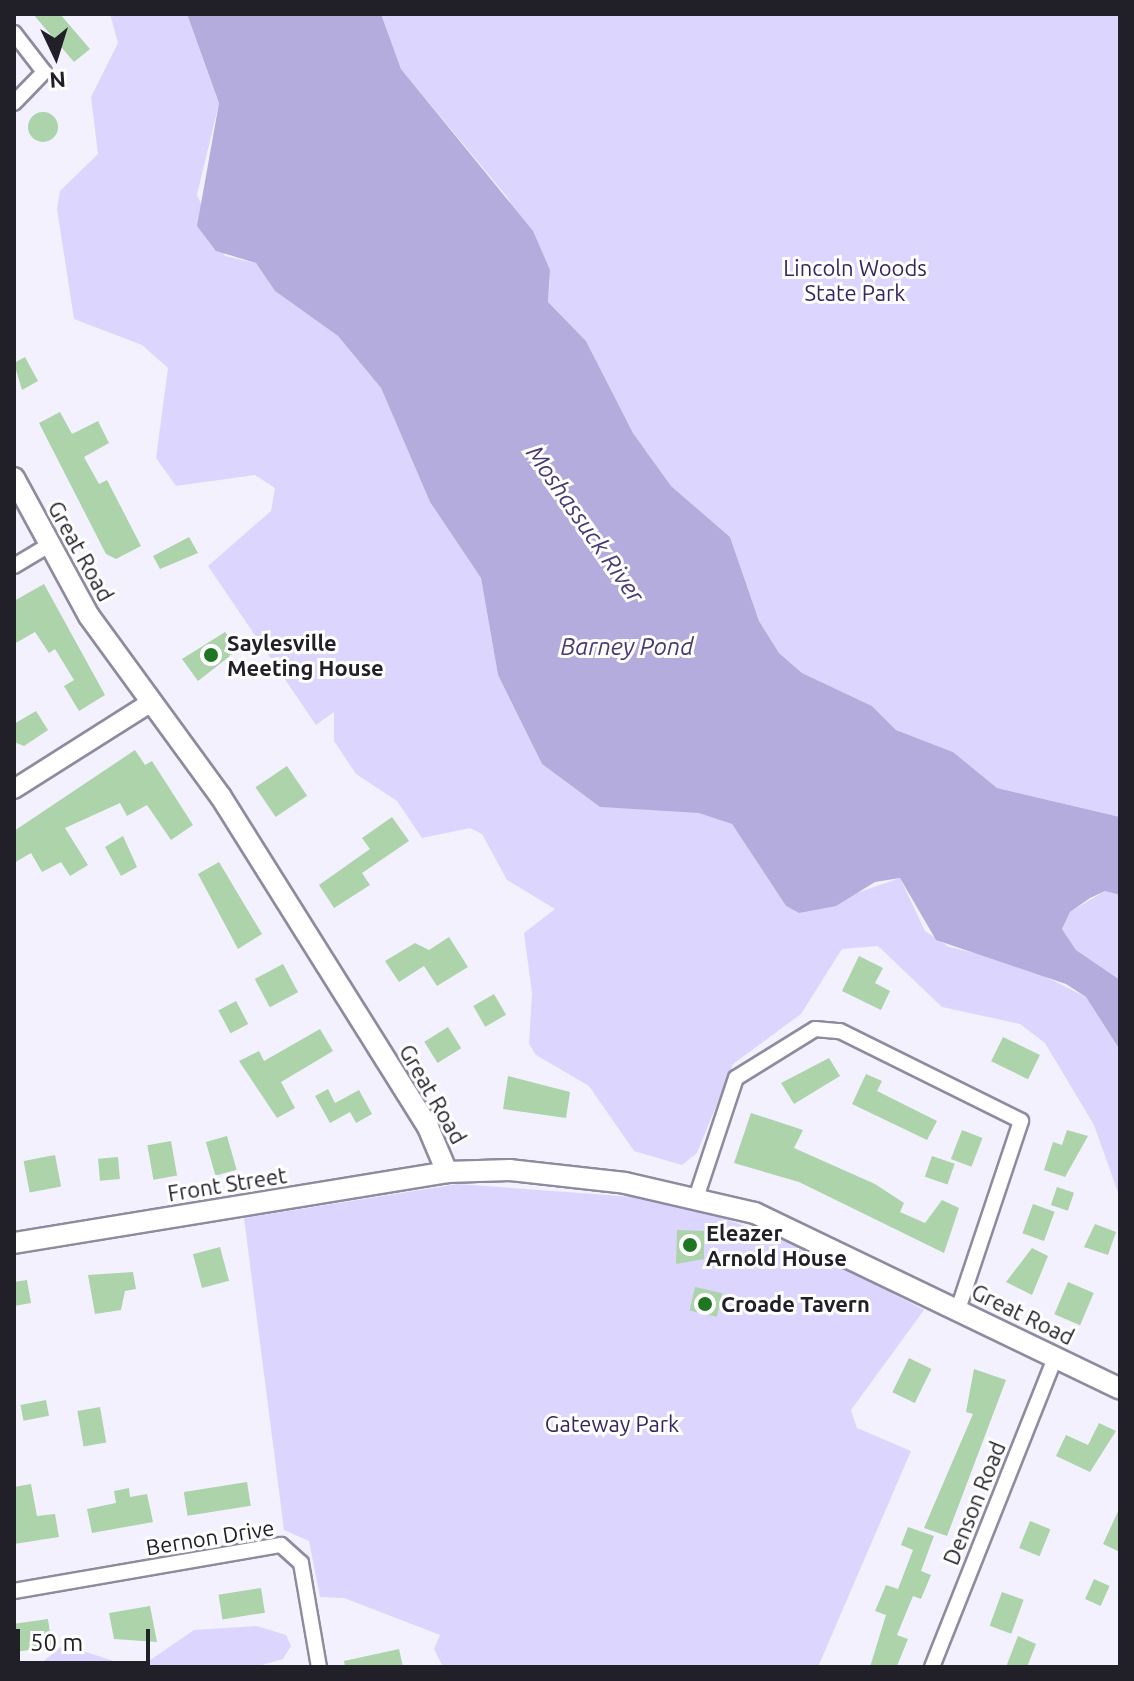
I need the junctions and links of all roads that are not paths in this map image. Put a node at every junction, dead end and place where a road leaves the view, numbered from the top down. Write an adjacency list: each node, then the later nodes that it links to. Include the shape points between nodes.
1 (14, 33): 2 (street, via 44,75)
2 (14, 103)
3 (14, 478): 4 (main road, Great Road)
4 (49, 545): 5 (street); 6 (main road, Great Road)
5 (14, 566)
6 (150, 703): 7 (street); 8 (main road, Great Road, via 290,905 428,1127)
7 (14, 789)
8 (447, 1172): 9 (main road, Great Road, via 510,1170); 10 (main road, Front Street)
9 (697, 1195): 11 (main road, Great Road, via 755,1213); 11 (street, via 736,1078 815,1029 840,1031 1021,1121)
10 (14, 1243)
11 (958, 1309): 12 (main road, Great Road)
12 (1056, 1356): 13 (main road, Great Road); 16 (street, Denson Road)
13 (1120, 1389)
14 (14, 1591): 15 (street, Bernon Drive, via 281,1545 301,1563)
15 (319, 1667)
16 (932, 1667)

